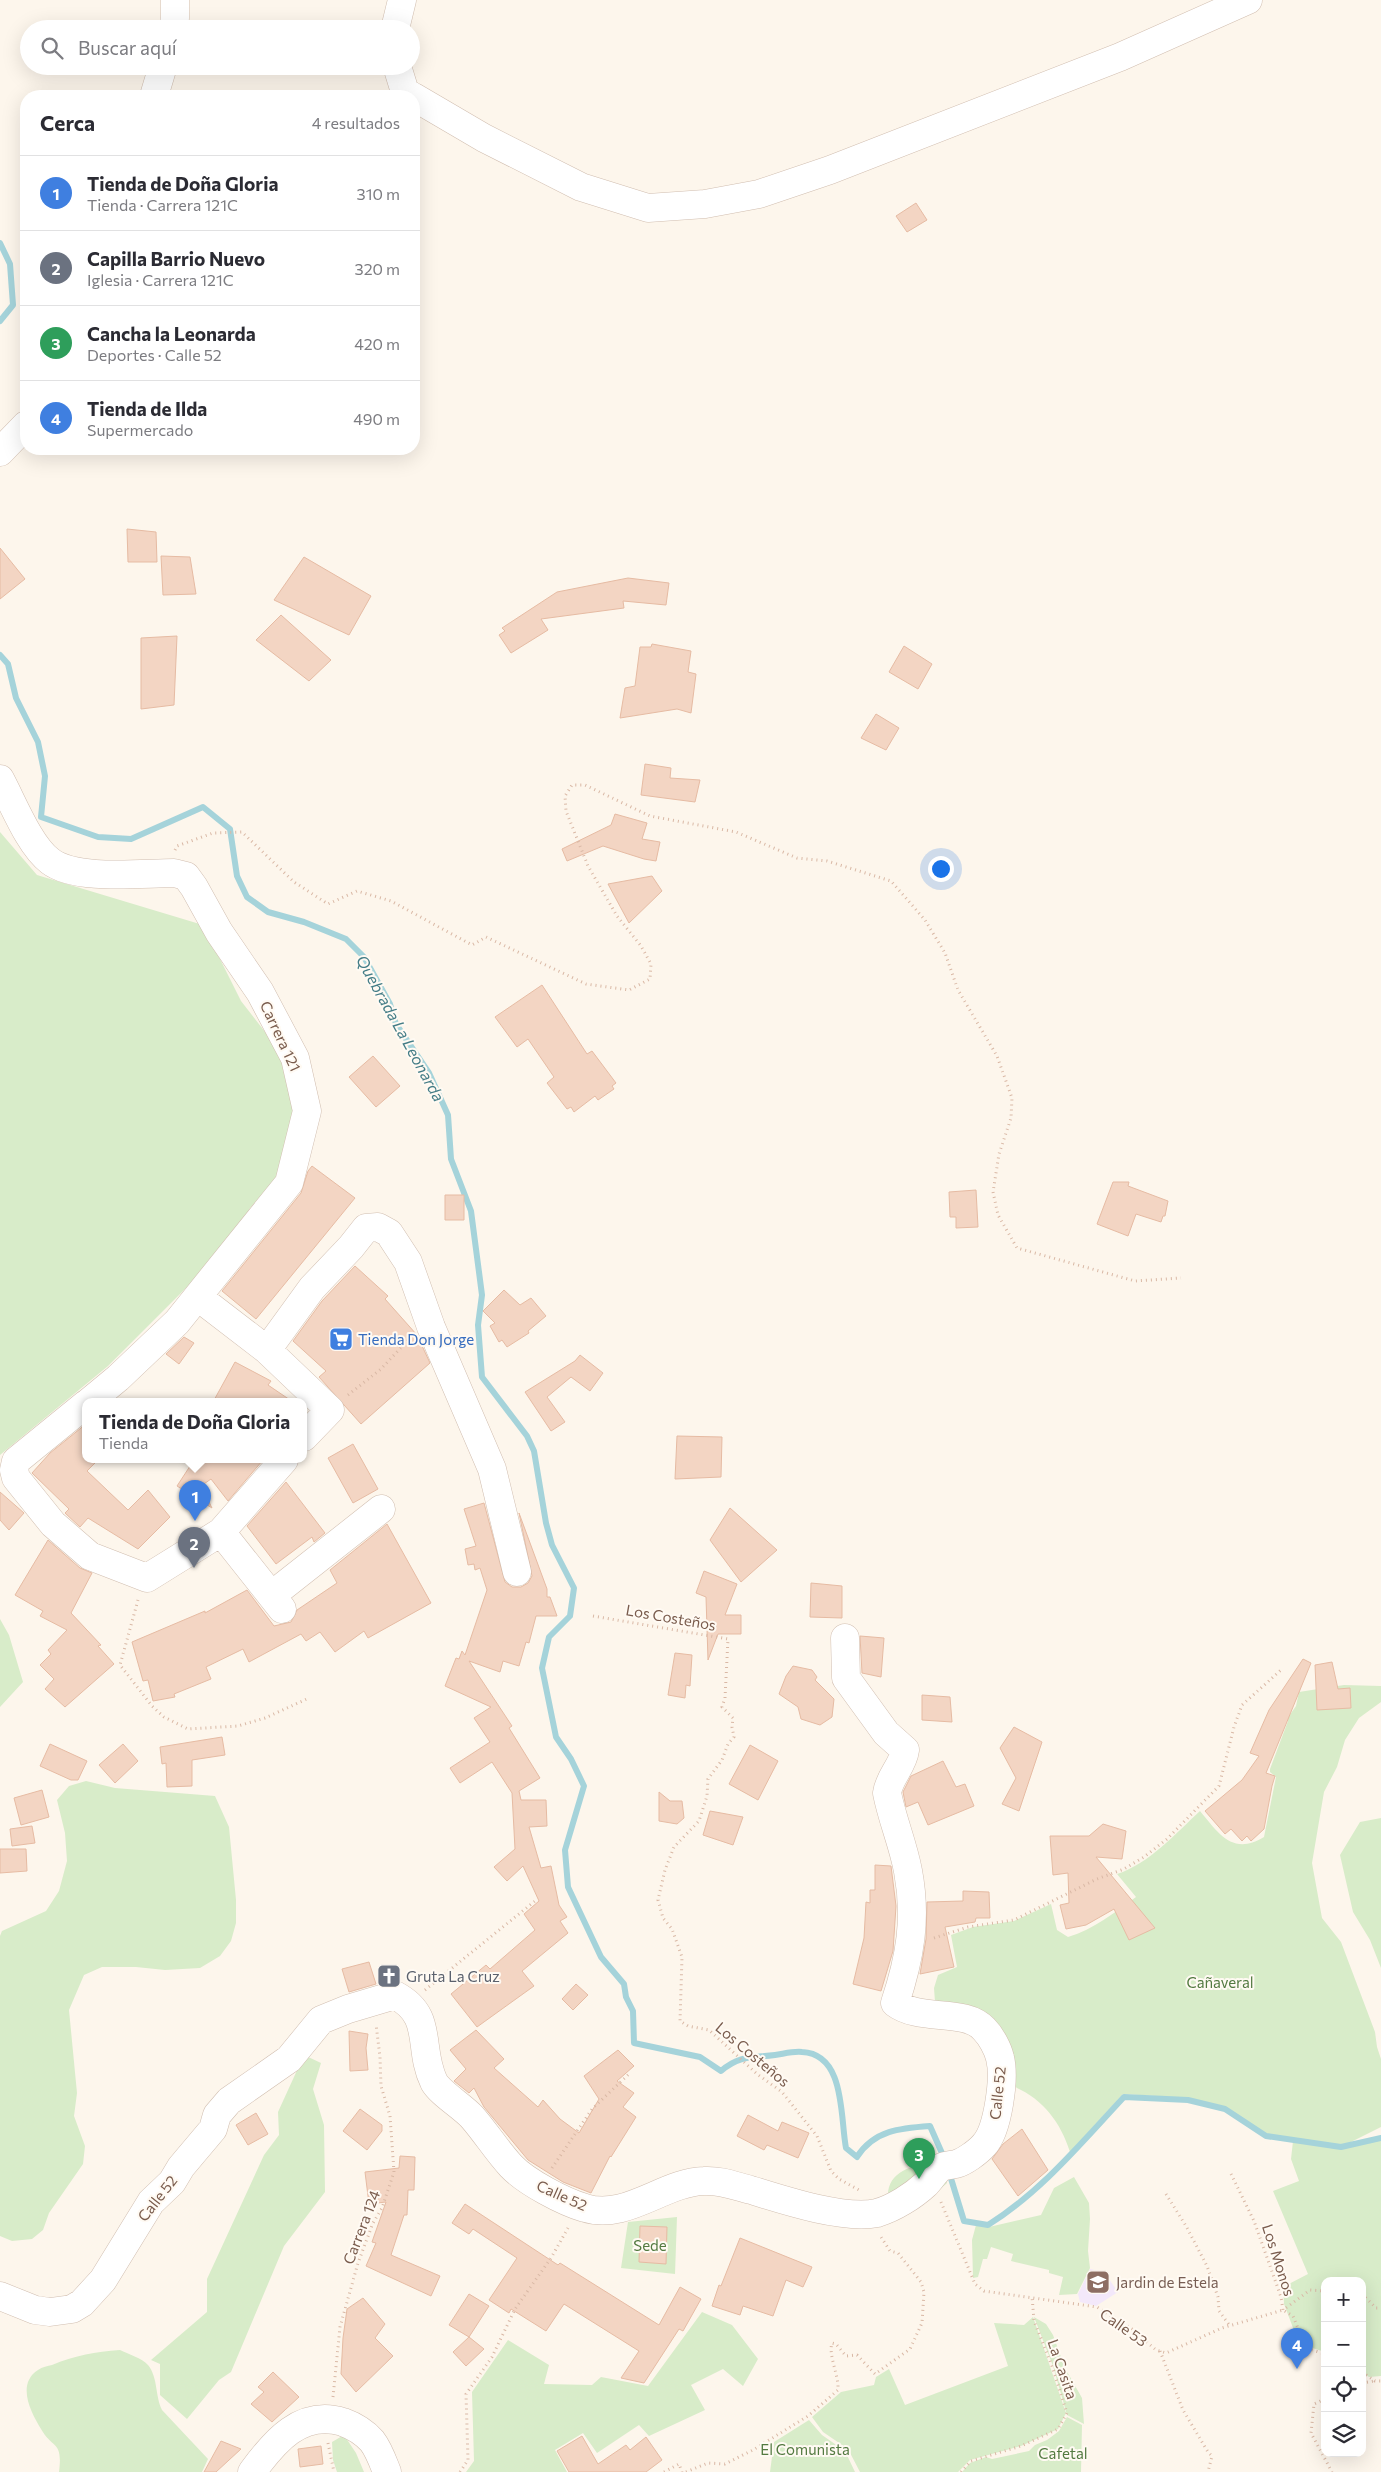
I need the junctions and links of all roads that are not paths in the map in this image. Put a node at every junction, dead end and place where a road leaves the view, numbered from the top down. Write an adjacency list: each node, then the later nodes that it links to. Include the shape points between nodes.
1 (175, 0): 4 (street)
2 (402, 0): 5 (street)
3 (1248, 0): 10 (street, via 1120,57 830,170 760,194 705,204 648,208 581,187)
4 (175, 20)
5 (397, 20)
6 (160, 75): 8 (street)
7 (400, 75): 9 (street)
8 (156, 90)
9 (404, 90)
10 (420, 101)
11 (20, 431): 12 (street)
12 (0, 452)
13 (0, 779): 14 (street, Carrera 121, via 36,846 50,861 67,869 91,873 186,876 260,992 295,1058 306,1111 289,1182)
14 (198, 1297): 15 (street); 16 (street, Carrera 121, via 144,1354)
15 (267, 1350): 18 (street, via 330,1410); 22 (street, via 312,1288 366,1228 378,1227 389,1232 400,1246 416,1282 431,1327 492,1469)
16 (93, 1398)
17 (82, 1407): 21 (street, Carrera 121, via 16,1461 16,1478 53,1524 90,1556 147,1578)
18 (307, 1434)
19 (281, 1463): 21 (street)
20 (382, 1509): 21 (street, via 277,1602)
21 (221, 1532)
22 (517, 1572)
23 (845, 1638): 24 (street, Calle 52, via 846,1678 886,1733 905,1750 888,1783 887,1793 908,1871 913,1924 895,2003 904,2010 966,2019 983,2027 1000,2058 997,2113 991,2135 983,2146 959,2164 943,2167 926,2185 896,2205 876,2213 830,2211 734,2185 704,2181 615,2208 586,2209 542,2189 513,2168 473,2118 435,2084 425,2054 421,2021 402,2000 348,2009 321,2020 289,2059 229,2101 217,2115 213,2129 172,2182 151,2202 103,2280 82,2303 72,2309 50,2312 35,2310)
24 (0, 2296)
25 (382, 2461): 26 (street, via 371,2440 355,2426 332,2419 307,2422 290,2430 271,2446)
26 (252, 2472)

